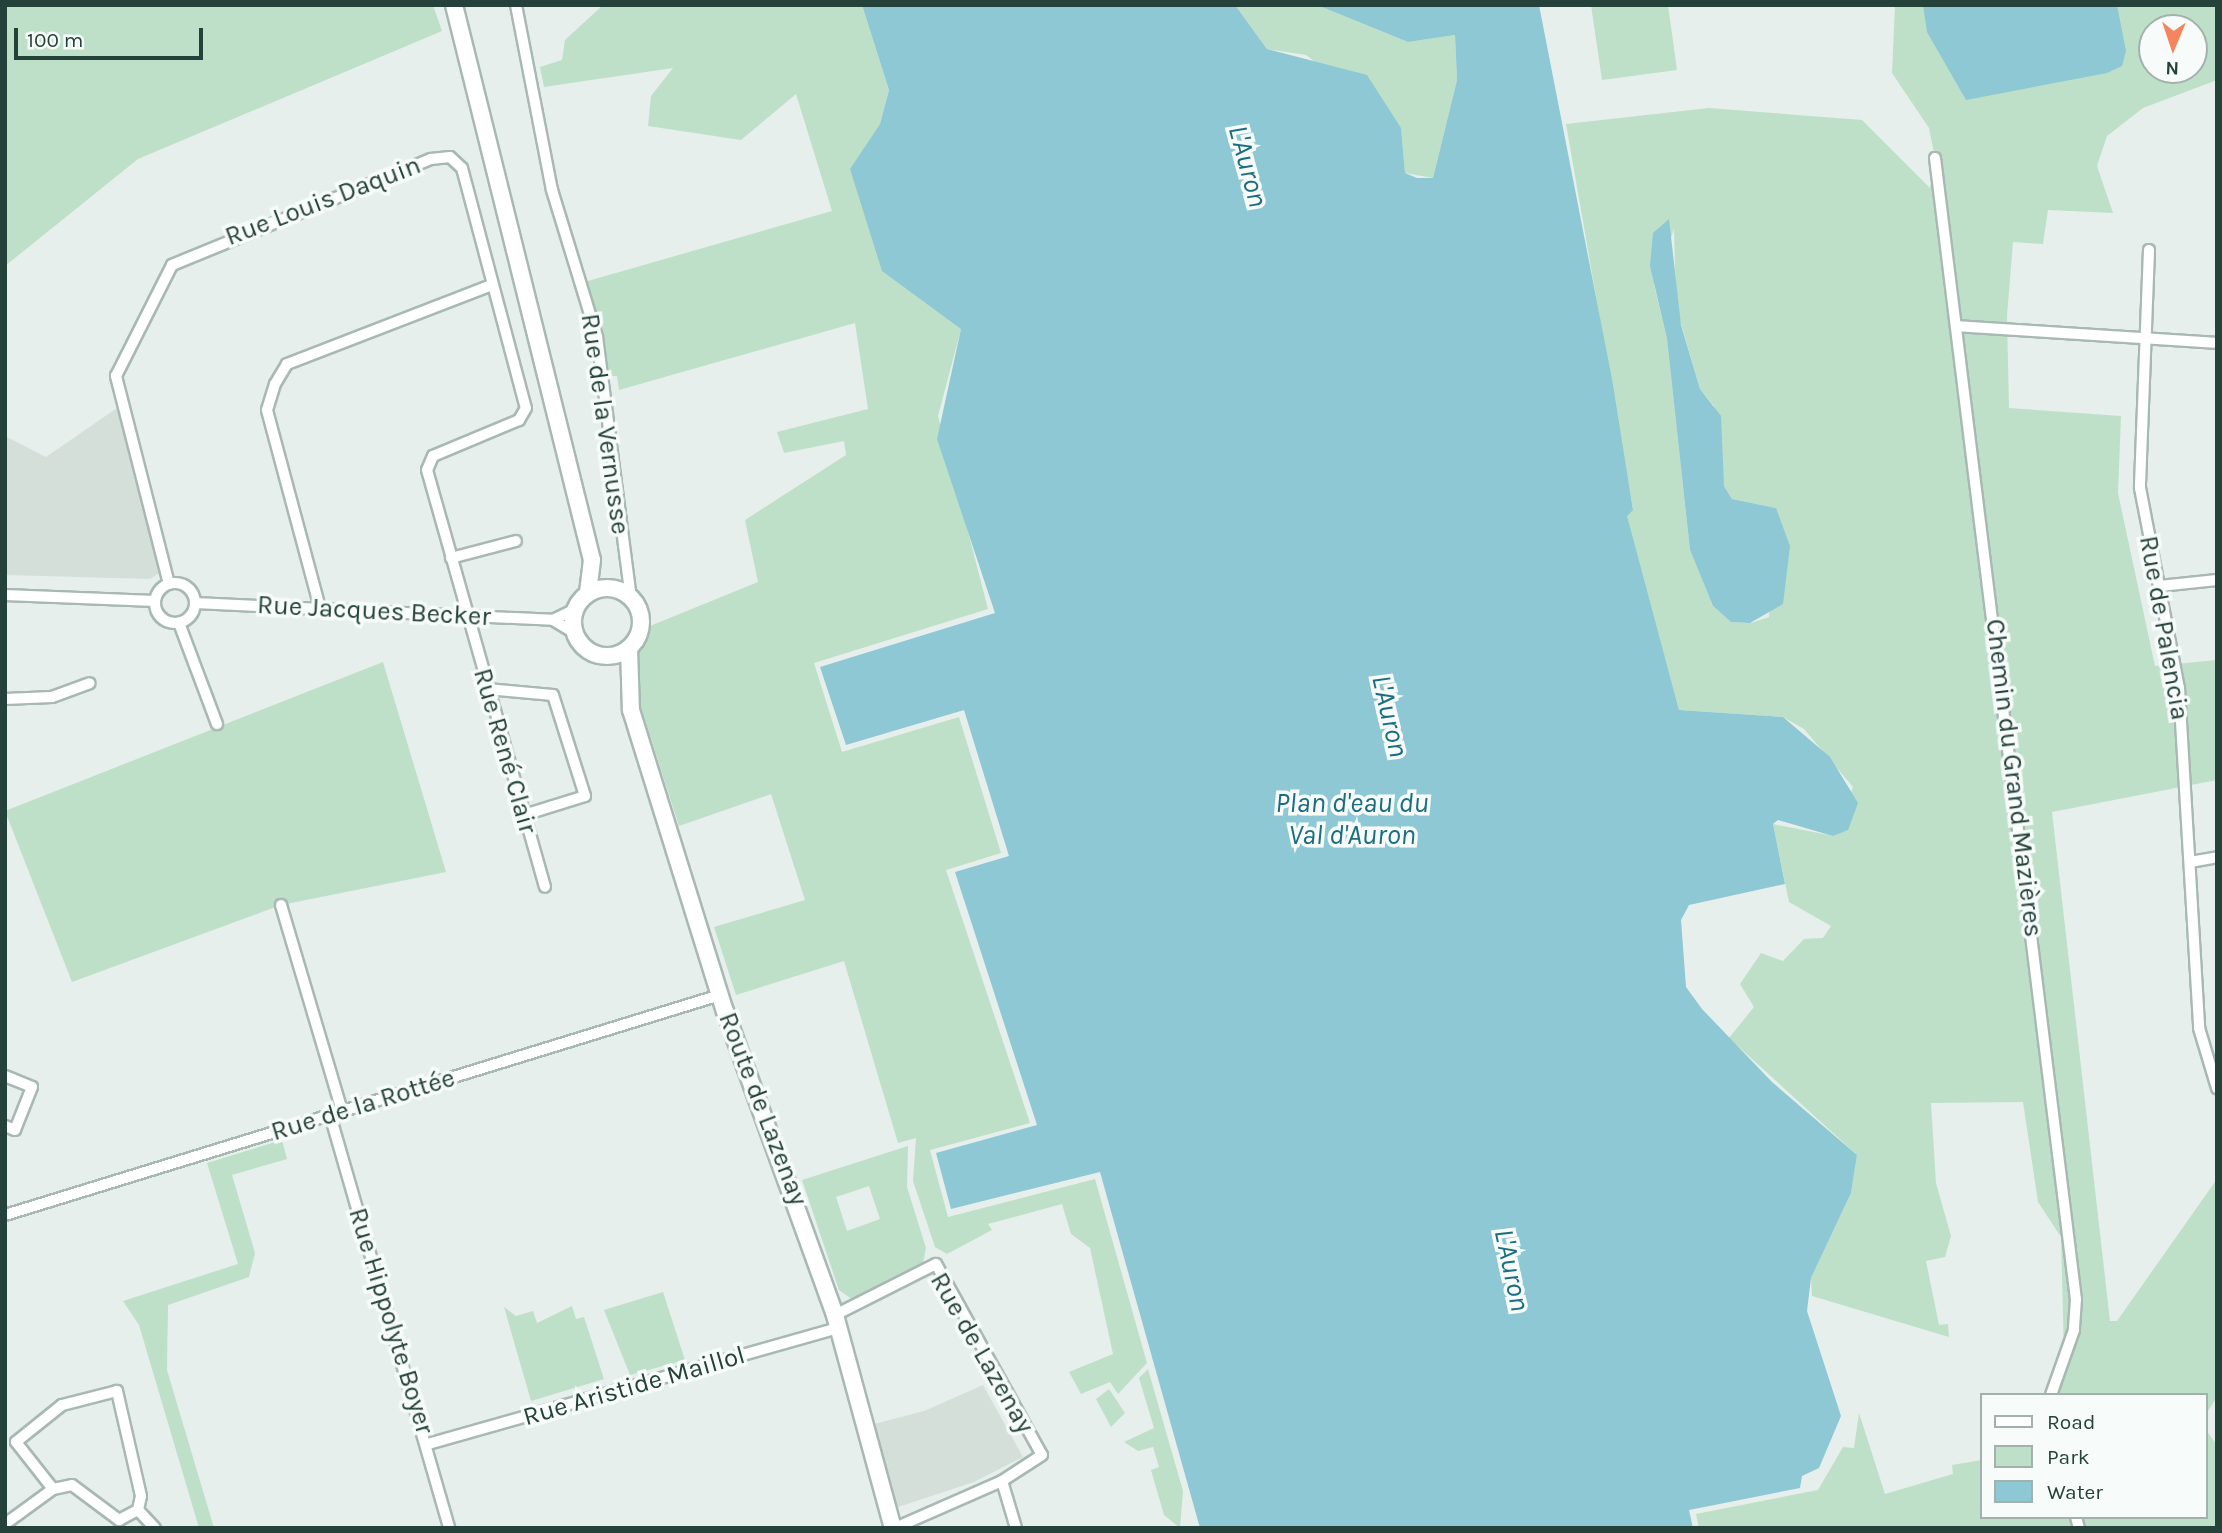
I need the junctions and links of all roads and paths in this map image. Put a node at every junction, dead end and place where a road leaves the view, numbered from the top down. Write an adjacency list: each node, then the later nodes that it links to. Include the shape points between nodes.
1 (454, 5): 11 (street)
2 (516, 5): 18 (street, Rue de la Vernusse, via 552,190 597,337)
3 (1935, 158): 6 (street, Chemin du Grand Mazières)
4 (2149, 250): 7 (street, Rue de Palencia)
5 (492, 285): 10 (street, Rue Louis Daquin, via 526,408 519,420 428,461); 13 (street, Rue Louis Daquin, via 461,168 450,158 431,159 172,265 117,376); 21 (street, via 287,364 275,384 267,410)
6 (1956, 326): 7 (street); 47 (street, Chemin du Grand Mazières, via 2077,1299 2074,1330)
7 (2144, 338): 8 (street); 14 (street, Rue de Palencia, via 2140,488)
8 (2217, 343)
9 (516, 541): 10 (street)
10 (451, 558): 23 (street, Rue Louis Daquin)
11 (592, 560): 15 (street); 16 (street)
12 (2217, 580): 14 (street)
13 (169, 584): 19 (street); 20 (street, via 186,586)
14 (2160, 586): 36 (street, Rue de Palencia, via 2179,688)
15 (615, 589): 16 (street); 18 (street)
16 (588, 594): 22 (street, Rue Jacques Becker)
17 (5, 595): 19 (street)
18 (631, 598): 27 (street, via 642,625)
19 (155, 601): 25 (street, via 161,618)
20 (195, 603): 21 (street, Rue Jacques Becker); 25 (street)
21 (320, 608): 23 (street, Rue Jacques Becker)
22 (576, 609): 24 (street, Rue Jacques Becker); 26 (street)
23 (465, 615): 24 (street, Rue Jacques Becker); 30 (street, Rue René Clair)
24 (553, 620): 26 (street, Rue Jacques Becker)
25 (179, 623): 33 (street)
26 (575, 633): 28 (street, Rue Jacques Becker, via 585,648)
27 (629, 649): 28 (street); 31 (street, Route de Lazenay)
28 (602, 656): 31 (street, Route de Lazenay)
29 (90, 683): 32 (street, via 52,697)
30 (487, 689): 34 (street, Rue René Clair); 34 (street, via 553,695 585,796)
31 (626, 692): 39 (street, Route de Lazenay)
32 (5, 699)
33 (217, 724)
34 (524, 815): 37 (street, Rue René Clair)
35 (2217, 857): 36 (street)
36 (2190, 862): 41 (street, Rue de Palencia, via 2201,1048)
37 (545, 887)
38 (281, 905): 42 (street)
39 (720, 995): 42 (street, Rue de la Rottée); 46 (street, Route de Lazenay)
40 (5, 1076): 44 (street, via 32,1087 15,1130)
41 (2217, 1088)
42 (342, 1111): 43 (street, Rue de la Rottée)
43 (330, 1115): 45 (street, Rue de la Rottée); 48 (street, Rue Hippolyte Boyer)
44 (5, 1126)
45 (5, 1215)
46 (837, 1321): 48 (street, Rue Aristide Maillol); 49 (street, Rue de Lazenay, via 936,1264 1042,1455); 55 (street, Route de Lazenay)
47 (2052, 1393)
48 (428, 1444): 54 (street, Rue Hippolyte Boyer)
49 (1002, 1481): 55 (street, Rue de Lazenay); 56 (street)
50 (53, 1489): 51 (street, via 85,1489 119,1520); 51 (street, via 16,1442 62,1405 117,1391 141,1496); 52 (street)
51 (138, 1510): 53 (street)
52 (5, 1524)
53 (155, 1528)
54 (449, 1528)
55 (894, 1528)
56 (1016, 1528)

